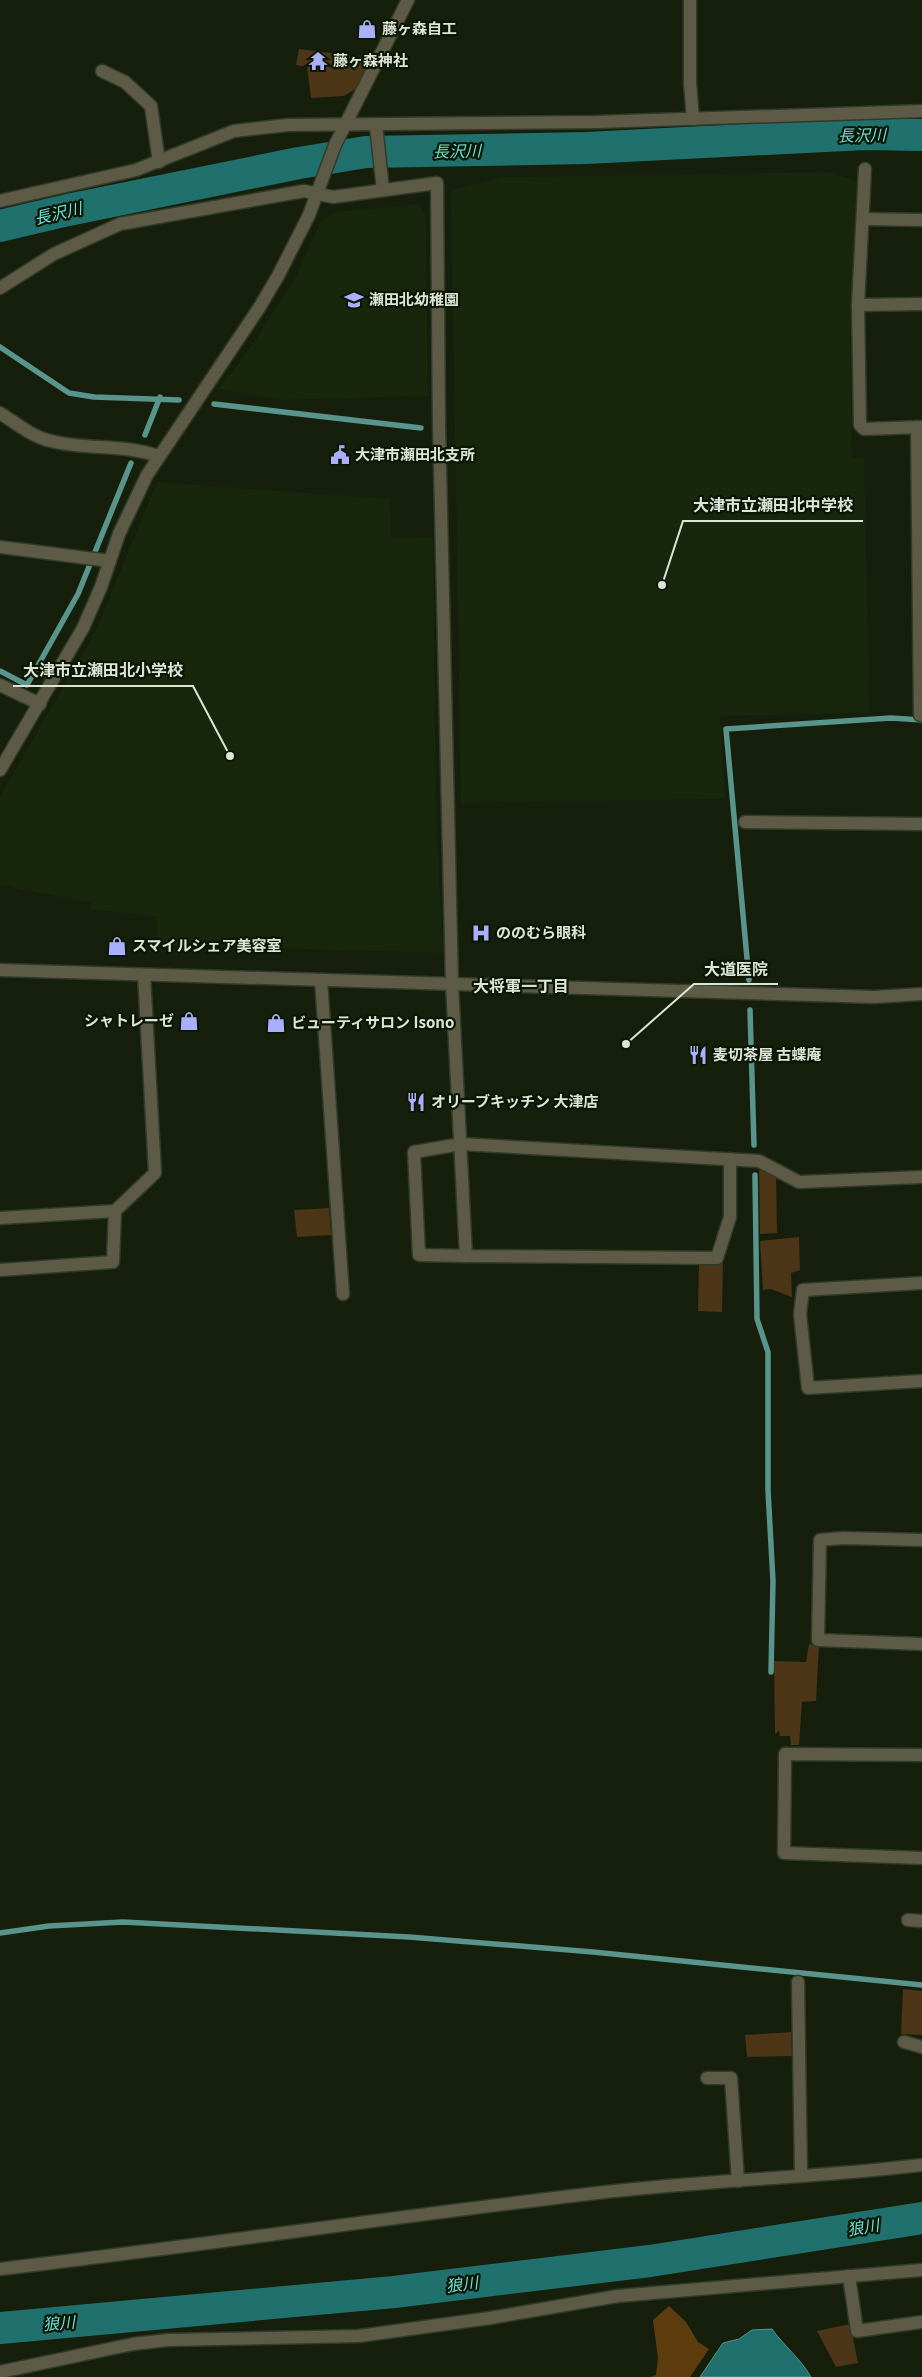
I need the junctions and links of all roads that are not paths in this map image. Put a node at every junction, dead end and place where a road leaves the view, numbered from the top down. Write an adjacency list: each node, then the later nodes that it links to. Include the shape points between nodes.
1 (406, 0): 6 (street)
2 (690, 0): 5 (street)
3 (102, 71): 8 (street, via 125,82 150,106)
4 (922, 111): 5 (street)
5 (693, 119): 7 (street)
6 (346, 125): 7 (street); 8 (street, via 250,127 218,136); 10 (street)
7 (376, 126): 11 (street)
8 (159, 162): 12 (street)
9 (866, 169): 13 (street)
10 (319, 190): 11 (street, via 332,197); 15 (street, via 120,224 54,254); 20 (street, via 301,231 259,308)
11 (383, 190): 32 (street, via 437,183)
12 (0, 201)
13 (863, 219): 14 (street); 17 (street)
14 (922, 220)
15 (0, 288)
16 (922, 304): 17 (street)
17 (858, 305): 19 (street, via 860,425 864,429)
18 (0, 412): 20 (street, via 31,433 50,441 139,449)
19 (919, 427): 25 (street)
20 (158, 456): 22 (street, via 132,504)
21 (0, 547): 22 (street)
22 (110, 561): 24 (street, via 83,628)
23 (0, 685): 24 (street)
24 (40, 704): 26 (street)
25 (920, 715)
26 (0, 770)
27 (744, 822): 28 (street)
28 (922, 824)
29 (0, 970): 30 (street)
30 (144, 975): 31 (street); 37 (street, via 155,1173)
31 (321, 980): 32 (street); 42 (street)
32 (452, 984): 33 (street, via 875,997); 34 (street)
33 (922, 994)
34 (461, 1144): 35 (street); 39 (street); 39 (street, via 414,1152 419,1254)
35 (730, 1159): 36 (street, via 759,1160 799,1182); 39 (street, via 730,1217 717,1258)
36 (922, 1177)
37 (114, 1211): 38 (street); 40 (street, via 113,1262)
38 (0, 1218)
39 (466, 1256)
40 (0, 1270)
41 (922, 1283): 43 (street, via 803,1290 800,1314 808,1388)
42 (343, 1294)
43 (922, 1381)
44 (922, 1540): 45 (street, via 820,1540 818,1640)
45 (922, 1644)
46 (922, 1755): 47 (street, via 785,1754 784,1853)
47 (922, 1858)
48 (908, 1920): 49 (street)
49 (922, 1921)
50 (798, 1982): 55 (street)
51 (904, 2042): 52 (street)
52 (922, 2047)
53 (707, 2078): 56 (street, via 731,2078)
54 (922, 2165): 55 (street)
55 (801, 2175): 56 (street)
56 (738, 2181): 57 (street, via 598,2192 396,2216)
57 (0, 2269)
58 (922, 2270): 59 (street)
59 (849, 2276): 60 (street, via 857,2330); 61 (street, via 618,2296 359,2336 168,2340 133,2344)
60 (922, 2322)
61 (0, 2372)

